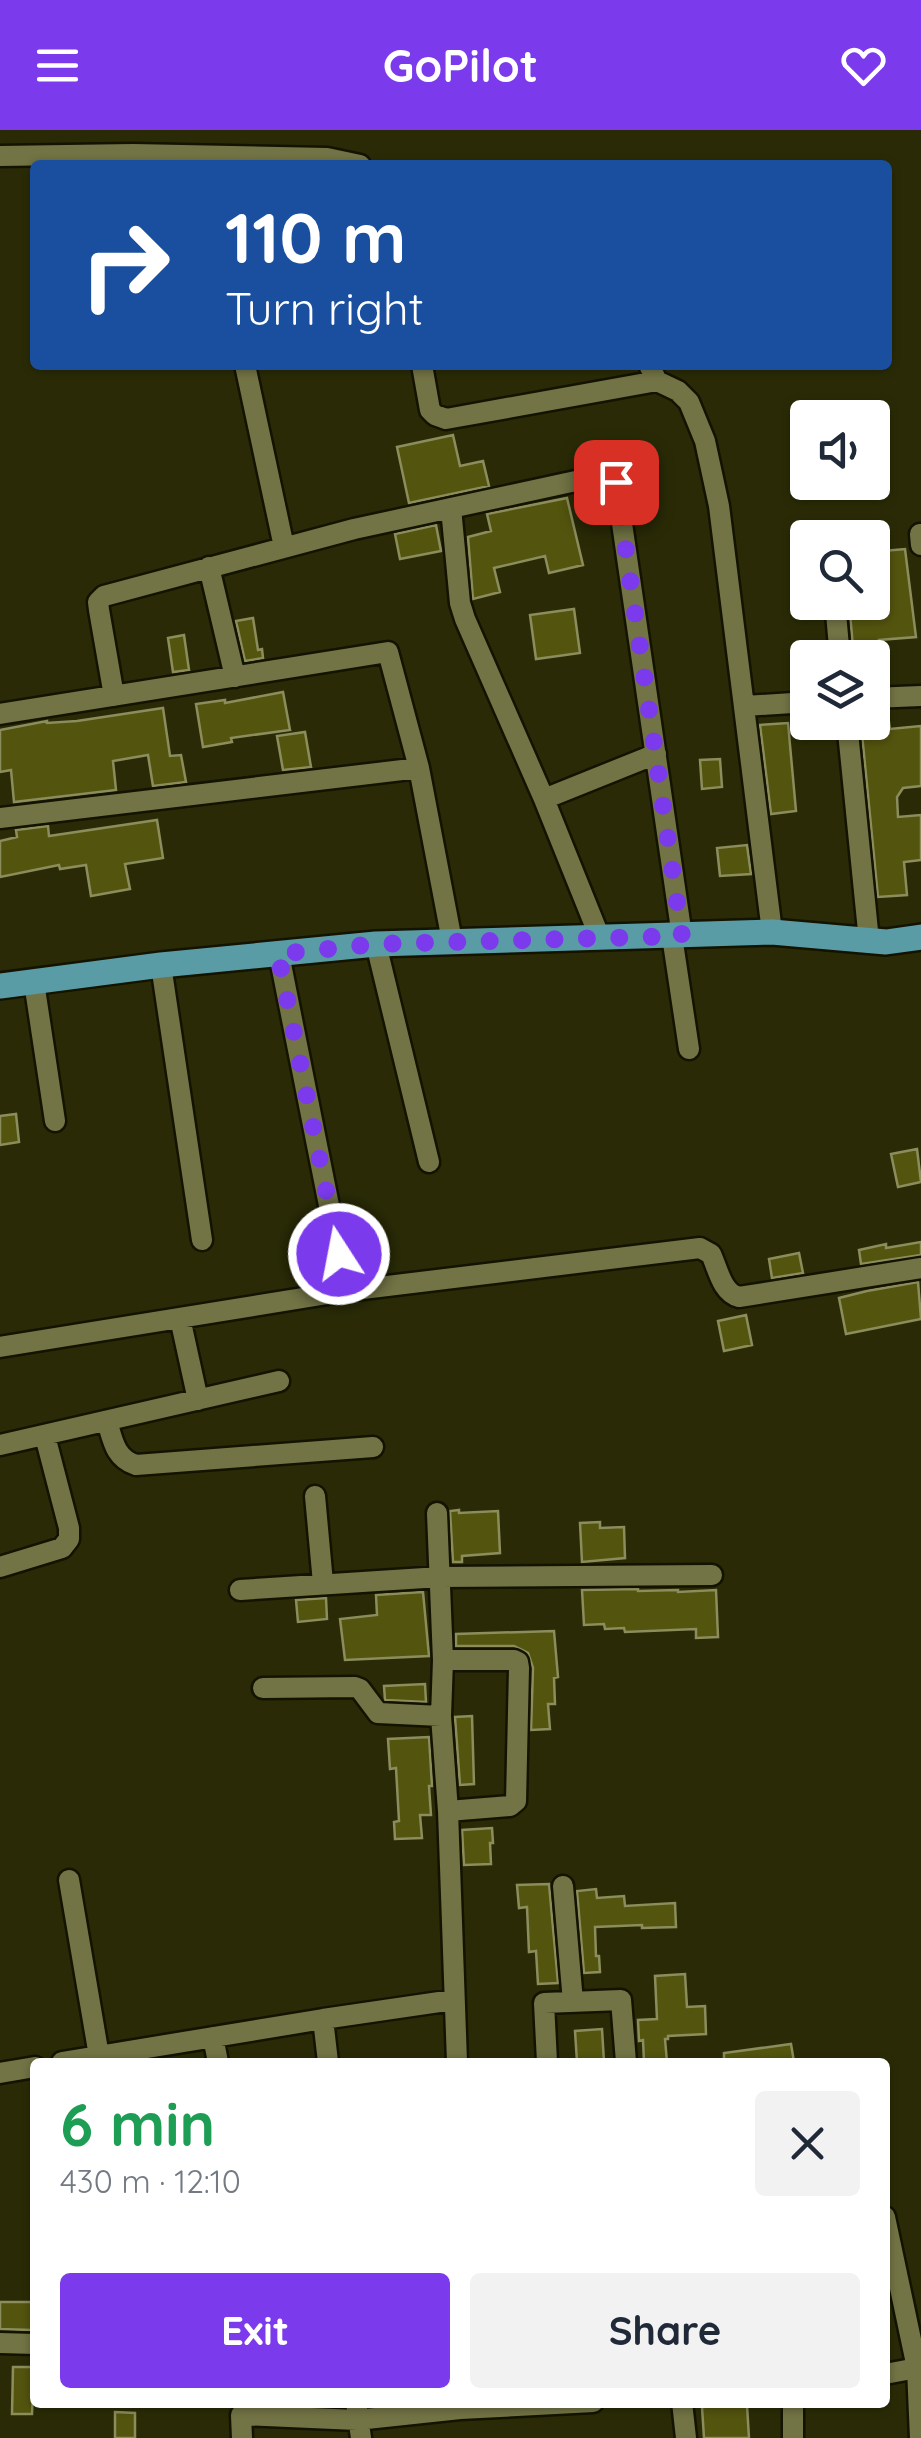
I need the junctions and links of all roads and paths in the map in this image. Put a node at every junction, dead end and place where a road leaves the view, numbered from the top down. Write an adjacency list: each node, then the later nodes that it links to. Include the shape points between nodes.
1 (0, 156): 2 (street)
2 (336, 160)
3 (246, 370): 9 (street)
4 (423, 370): 5 (street, via 430,410 446,419)
5 (653, 373): 16 (street, via 689,402 705,441)
6 (451, 508): 9 (street); 19 (street, via 612,476); 21 (street, via 460,603)
7 (920, 534): 8 (street)
8 (921, 545)
9 (284, 547): 10 (street)
10 (209, 566): 11 (street); 12 (street, via 98,602)
11 (235, 677): 12 (street); 20 (street, via 388,652)
12 (114, 696): 17 (street)
13 (921, 696): 14 (street)
14 (890, 697)
15 (790, 703): 16 (street)
16 (745, 706): 23 (street)
17 (0, 714)
18 (848, 740): 28 (street)
19 (656, 754): 21 (street); 24 (street)
20 (419, 768): 22 (street); 27 (street)
21 (544, 799): 25 (street)
22 (0, 818)
23 (772, 932): 24 (main road); 28 (main road)
24 (677, 936): 25 (main road); 34 (street)
25 (600, 938): 27 (main road)
26 (921, 938): 28 (main road)
27 (452, 941): 29 (main road)
28 (869, 941)
29 (376, 944): 30 (main road); 36 (street)
30 (278, 954): 31 (main road); 39 (street)
31 (161, 965): 32 (main road); 37 (street)
32 (34, 982): 33 (main road); 35 (street)
33 (0, 986)
34 (689, 1049)
35 (56, 1121)
36 (429, 1162)
37 (202, 1240)
38 (921, 1268): 39 (street, via 739,1297 726,1289 711,1254 700,1248)
39 (346, 1291): 40 (street)
40 (180, 1318): 41 (street); 43 (street)
41 (0, 1347)
42 (279, 1381): 43 (street)
43 (198, 1400): 44 (street)
44 (107, 1421): 45 (street); 47 (street, via 117,1452 136,1464)
45 (44, 1436): 46 (street); 50 (street, via 69,1539 62,1548)
46 (0, 1445)
47 (373, 1447)
48 (316, 1496): 53 (street)
49 (437, 1513): 52 (street)
50 (0, 1567)
51 (712, 1575): 52 (street)
52 (440, 1577): 53 (street); 55 (street)
53 (323, 1584): 54 (street)
54 (240, 1590)
55 (443, 1660): 57 (street); 58 (street, via 514,1660 520,1668 516,1801)
56 (263, 1688): 57 (street, via 355,1687 378,1713)
57 (441, 1716): 58 (street)
58 (448, 1811): 61 (street)
59 (69, 1880): 65 (street)
60 (563, 1886): 62 (street)
61 (454, 2000): 63 (street); 69 (street)
62 (573, 2002): 70 (street, via 544,2002); 71 (street, via 621,2000)
63 (323, 2019): 64 (street); 68 (street)
64 (213, 2038): 65 (street); 67 (street)
65 (98, 2056): 66 (street)
66 (86, 2058)
67 (217, 2058)
68 (328, 2058)
69 (457, 2058)
70 (547, 2058)
71 (626, 2058)
72 (30, 2068): 73 (street)
73 (0, 2073)
74 (890, 2234): 75 (street)
75 (913, 2311): 78 (street)
76 (0, 2343): 77 (street)
77 (30, 2344)
78 (917, 2368): 79 (street); 87 (street)
79 (890, 2373)
80 (445, 2408): 83 (street)
81 (683, 2408): 85 (street)
82 (793, 2408): 86 (street)
83 (358, 2420): 84 (street, via 241,2415)
84 (242, 2438)
85 (686, 2438)
86 (793, 2438)
87 (920, 2438)

